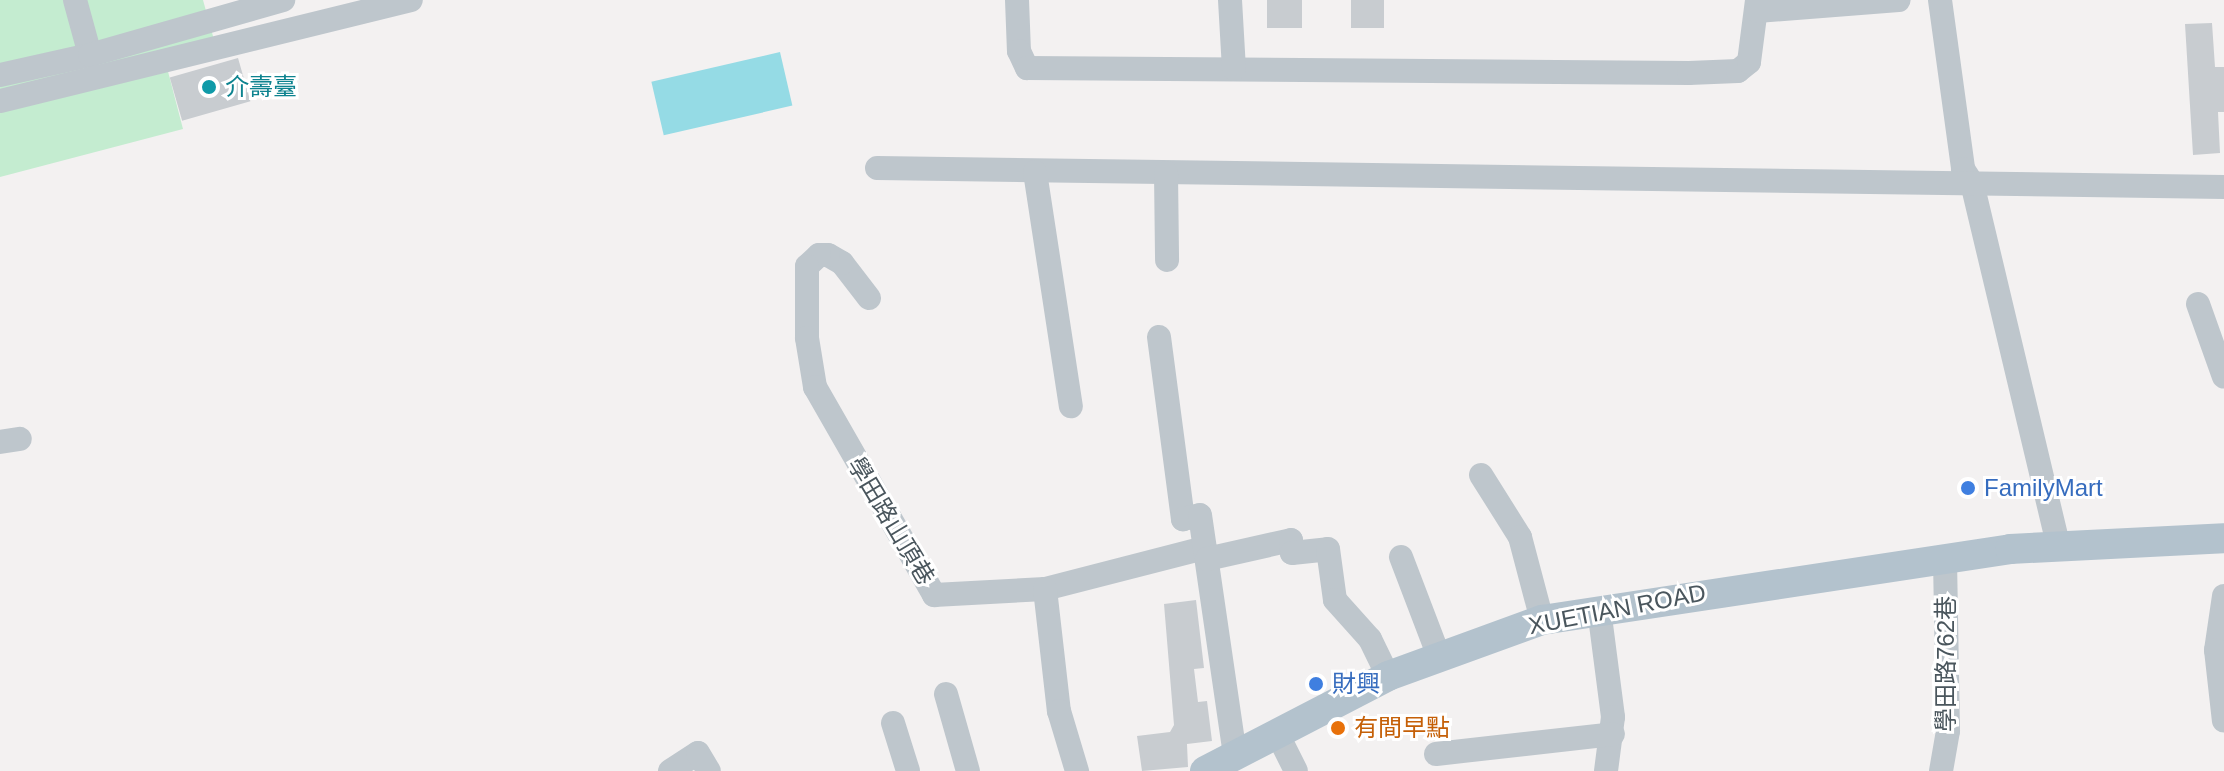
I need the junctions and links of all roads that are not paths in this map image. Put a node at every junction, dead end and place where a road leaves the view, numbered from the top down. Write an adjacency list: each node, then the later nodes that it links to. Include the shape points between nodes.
1 (75, 0): 11 (street)
2 (283, 0): 10 (street)
3 (411, 0): 14 (street)
4 (1017, 0): 12 (street, via 1019,51 1027,68)
5 (1230, 0): 12 (street)
6 (1899, 0): 8 (street)
7 (1940, 0): 18 (street)
8 (1812, 3): 9 (street)
9 (1757, 6): 12 (street, via 1749,62 1738,71)
10 (204, 10): 11 (street)
11 (90, 55): 13 (street)
12 (1234, 69)
13 (0, 75)
14 (0, 101)
15 (877, 168): 16 (street)
16 (1035, 172): 17 (street); 25 (street)
17 (1166, 173): 18 (street); 20 (street)
18 (1967, 176): 19 (street); 28 (street)
19 (2224, 187)
20 (1167, 260)
21 (869, 298): 32 (street, 學田路山頂巷, via 842,263 828,255 807,266 807,338 815,387 929,588 940,598)
22 (2198, 304): 24 (street)
23 (1159, 337): 29 (street, via 1183,519 1200,515)
24 (2224, 377)
25 (1071, 406)
26 (1481, 475): 35 (street, via 1520,537)
27 (2224, 538): 28 (main road, XUETIAN ROAD)
28 (2058, 544): 31 (main road, XUETIAN ROAD)
29 (1206, 553): 32 (street, 學田路山頂巷); 37 (street, 學田路山頂巷, via 1291,540 1292,553 1328,549 1335,600 1370,639); 43 (street)
30 (1401, 557): 36 (street)
31 (1945, 557): 34 (main road, XUETIAN ROAD); 53 (street, 學田路762巷, via 1948,731)
32 (1045, 589): 49 (street, via 1059,711)
33 (2224, 596): 39 (street, via 2216,650)
34 (1599, 609): 35 (main road, XUETIAN ROAD); 42 (street)
35 (1542, 620): 36 (main road, XUETIAN ROAD)
36 (1438, 654): 37 (main road, XUETIAN ROAD)
37 (1388, 676): 41 (main road, XUETIAN ROAD)
38 (946, 694): 48 (street)
39 (2224, 721)
40 (893, 723): 47 (street)
41 (1277, 733): 43 (main road, XUETIAN ROAD); 51 (street)
42 (1613, 734): 44 (street); 52 (street)
43 (1235, 754): 50 (main road, XUETIAN ROAD)
44 (1436, 754)
45 (670, 771): 46 (street, via 698,753)
46 (709, 771)
47 (908, 771)
48 (968, 771)
49 (1077, 771)
50 (1205, 771)
51 (1296, 771)
52 (1606, 771)
53 (1941, 771)

